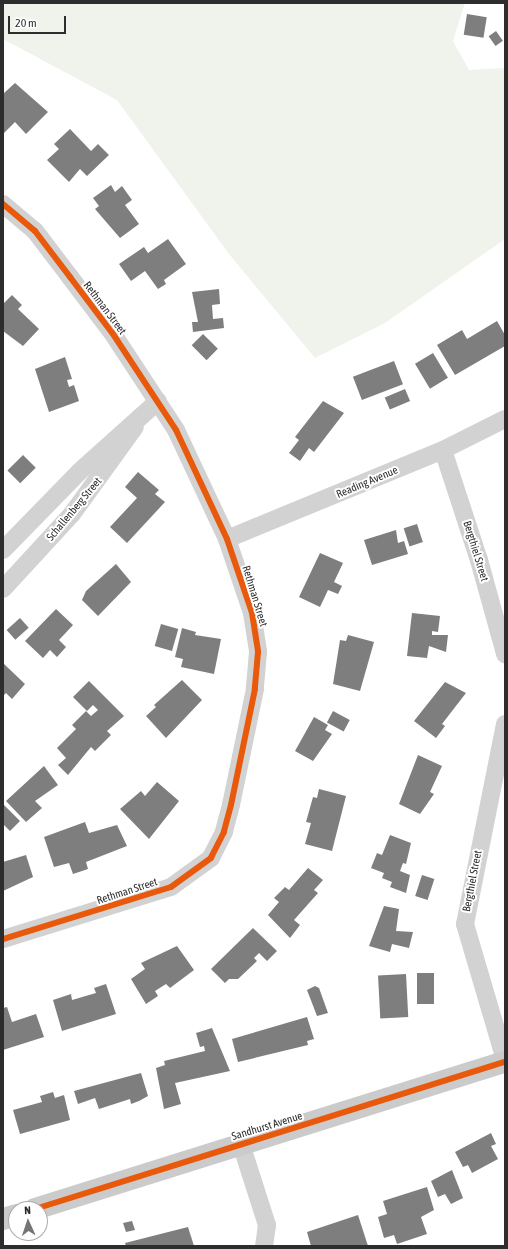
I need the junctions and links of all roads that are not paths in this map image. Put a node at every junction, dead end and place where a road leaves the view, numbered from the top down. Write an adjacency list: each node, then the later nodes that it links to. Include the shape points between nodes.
1 (6, 212): 2 (street, Rethman Street, via 35,232)
2 (158, 400): 4 (street, Schallenberg Street); 6 (street, Rethman Street, via 188,454)
3 (505, 419): 5 (street, Reading Avenue)
4 (137, 423): 7 (street, Schallenberg Street, via 79,472); 8 (street, Schallenberg Street, via 96,484)
5 (443, 450): 6 (street, Reading Avenue); 9 (street, Bergthiel Street, via 479,560)
6 (227, 539): 11 (street, Rethman Street, via 252,613 258,652 252,709 231,805 217,849 204,866 171,887)
7 (3, 550)
8 (3, 589)
9 (505, 654)
10 (505, 724): 12 (street, Bergthiel Street, via 465,924)
11 (3, 939)
12 (505, 1061): 13 (street, Sandhurst Avenue)
13 (241, 1144): 14 (street, Sandhurst Avenue); 15 (street, via 267,1224)
14 (48, 1205)
15 (264, 1246)

